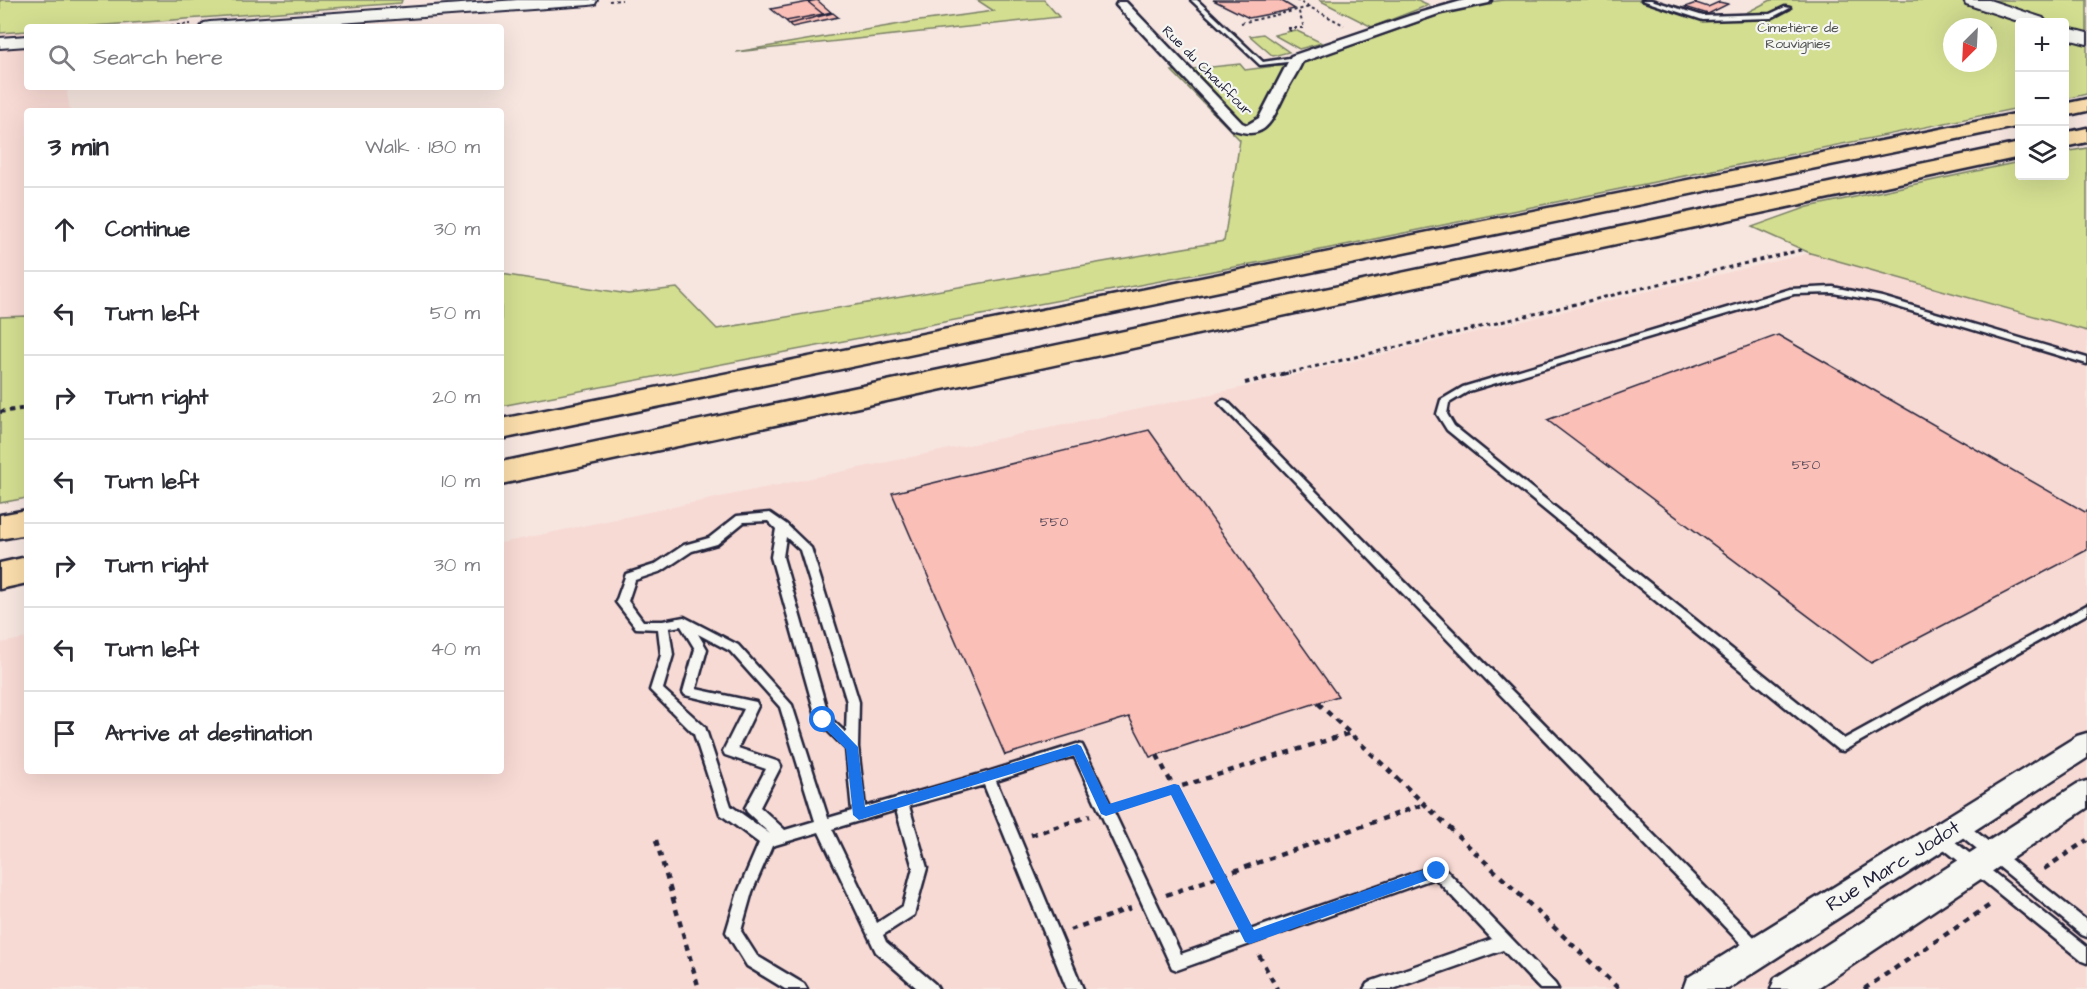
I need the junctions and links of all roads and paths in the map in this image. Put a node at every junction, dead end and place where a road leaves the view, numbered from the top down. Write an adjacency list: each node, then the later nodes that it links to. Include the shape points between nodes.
1 (550, 0): 8 (main road)
2 (589, 0): 8 (main road)
3 (1194, 0): 15 (lane)
4 (1296, 0): 10 (path)
5 (1485, 0): 18 (street, via 1429,12)
6 (1645, 0): 11 (lane, via 1703,18 1771,16)
7 (1972, 0): 13 (main road)
8 (500, 5): 14 (main road)
9 (1122, 5): 22 (street, Rue du Chauffour, via 1243,129 1254,128 1270,115)
10 (1310, 7): 12 (path); 18 (path)
11 (1787, 8)
12 (1298, 9): 15 (path); 16 (path, via 1304,27 1287,28)
13 (2025, 18)
14 (250, 24)
15 (1223, 27): 22 (lane, via 1262,64)
16 (1291, 31)
17 (2069, 34): 19 (main road)
18 (1366, 36): 22 (street)
19 (2087, 39)
20 (24, 41): 21 (main road)
21 (0, 43)
22 (1296, 59)
23 (2087, 105): 24 (highway)
24 (2069, 109)
25 (2015, 120): 35 (highway)
26 (2087, 135): 27 (highway)
27 (2069, 139)
28 (2015, 151): 36 (highway)
29 (1804, 249): 31 (path)
30 (2087, 361): 42 (lane, via 1879,299 1803,289 1466,389 1449,397 1443,408 1444,420 1450,428 1843,746)
31 (1245, 383)
32 (1224, 403): 74 (lane)
33 (24, 408): 34 (path)
34 (0, 412)
35 (504, 428)
36 (504, 472)
37 (24, 523): 38 (highway)
38 (0, 527)
39 (782, 527): 44 (lane, via 770,517 741,519 713,541 688,548 658,568 630,577 622,602 640,626); 48 (lane, via 806,548 853,702); 48 (lane, via 777,557 823,720)
40 (24, 571): 41 (highway)
41 (0, 576)
42 (2087, 609)
43 (684, 621): 44 (lane); 57 (lane, via 734,648 786,705); 59 (lane, via 701,649 689,692 752,706 730,751 774,766 752,808)
44 (663, 625): 63 (lane, via 667,656 656,690 700,732 725,810)
45 (1318, 703): 46 (path)
46 (1350, 733): 51 (path); 54 (path)
47 (2087, 744): 58 (street, Rue Marc Jodot)
48 (852, 747): 56 (lane)
49 (1157, 755): 51 (path)
50 (988, 778): 53 (lane); 55 (lane, via 1077,749); 61 (lane)
51 (1174, 789): 55 (path); 65 (path)
52 (2087, 793): 64 (street)
53 (901, 802): 56 (lane); 70 (lane, via 920,868 909,910)
54 (1425, 804): 65 (path); 83 (path)
55 (1106, 811): 61 (path); 68 (lane)
56 (859, 815): 57 (lane)
57 (823, 825): 59 (lane); 70 (lane)
58 (1948, 831): 64 (lane); 64 (lane); 74 (street, Rue Marc Jodot)
59 (782, 836): 63 (lane)
60 (656, 840): 76 (path)
61 (1013, 840): 71 (lane)
62 (2087, 840): 66 (path)
63 (767, 841): 77 (lane, via 733,932 752,961)
64 (1984, 860): 66 (lane); 67 (lane); 85 (street)
65 (1220, 877): 68 (path); 72 (path)
66 (2026, 881): 69 (lane)
67 (2008, 892): 75 (lane); 86 (path)
68 (1148, 902): 71 (path); 72 (lane, via 1177,963)
69 (2087, 930)
70 (874, 933): 78 (lane, via 881,947)
71 (1053, 936): 79 (lane)
72 (1250, 937): 73 (lane, via 1437,871); 80 (path)
73 (1505, 942): 81 (lane); 82 (lane)
74 (1758, 952): 84 (street, Rue Marc Jodot)
75 (2087, 956)
76 (699, 989)
77 (799, 989)
78 (930, 989)
79 (1075, 989)
80 (1276, 989)
81 (1372, 989)
82 (1550, 989)
83 (1618, 989)
84 (1699, 989)
85 (1786, 989)
86 (1864, 989)

